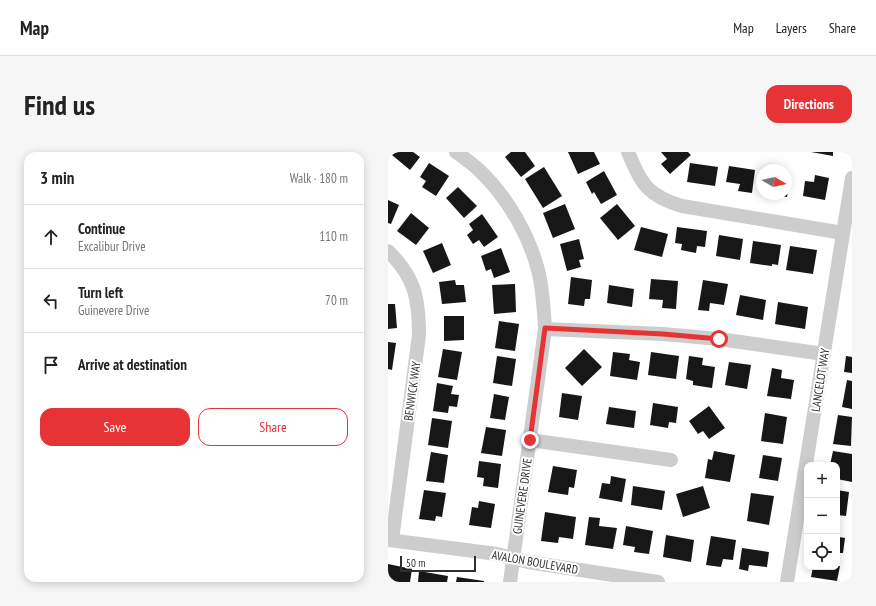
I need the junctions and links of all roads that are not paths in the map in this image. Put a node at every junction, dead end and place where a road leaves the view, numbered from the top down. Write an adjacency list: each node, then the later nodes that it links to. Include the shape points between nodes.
1 (456, 152): 6 (street, GUINEVERE DRIVE, via 480,171 508,204 528,240 539,274)
2 (628, 152): 4 (street, via 644,184 665,201)
3 (852, 178): 4 (street, LANCELOT WAY)
4 (843, 233): 7 (street, LANCELOT WAY)
5 (388, 251): 10 (street, BENWICK WAY, via 400,262 415,289 419,311 419,335)
6 (545, 328): 7 (street, via 719,339); 8 (street, GUINEVERE DRIVE)
7 (824, 354): 14 (street, LANCELOT WAY)
8 (530, 440): 9 (street); 11 (street, GUINEVERE DRIVE)
9 (672, 460)
10 (390, 540): 11 (street, AVALON BOULEVARD, via 497,554)
11 (514, 559): 12 (street, GUINEVERE DRIVE); 13 (street, AVALON BOULEVARD)
12 (510, 582)
13 (658, 582)
14 (787, 582)

